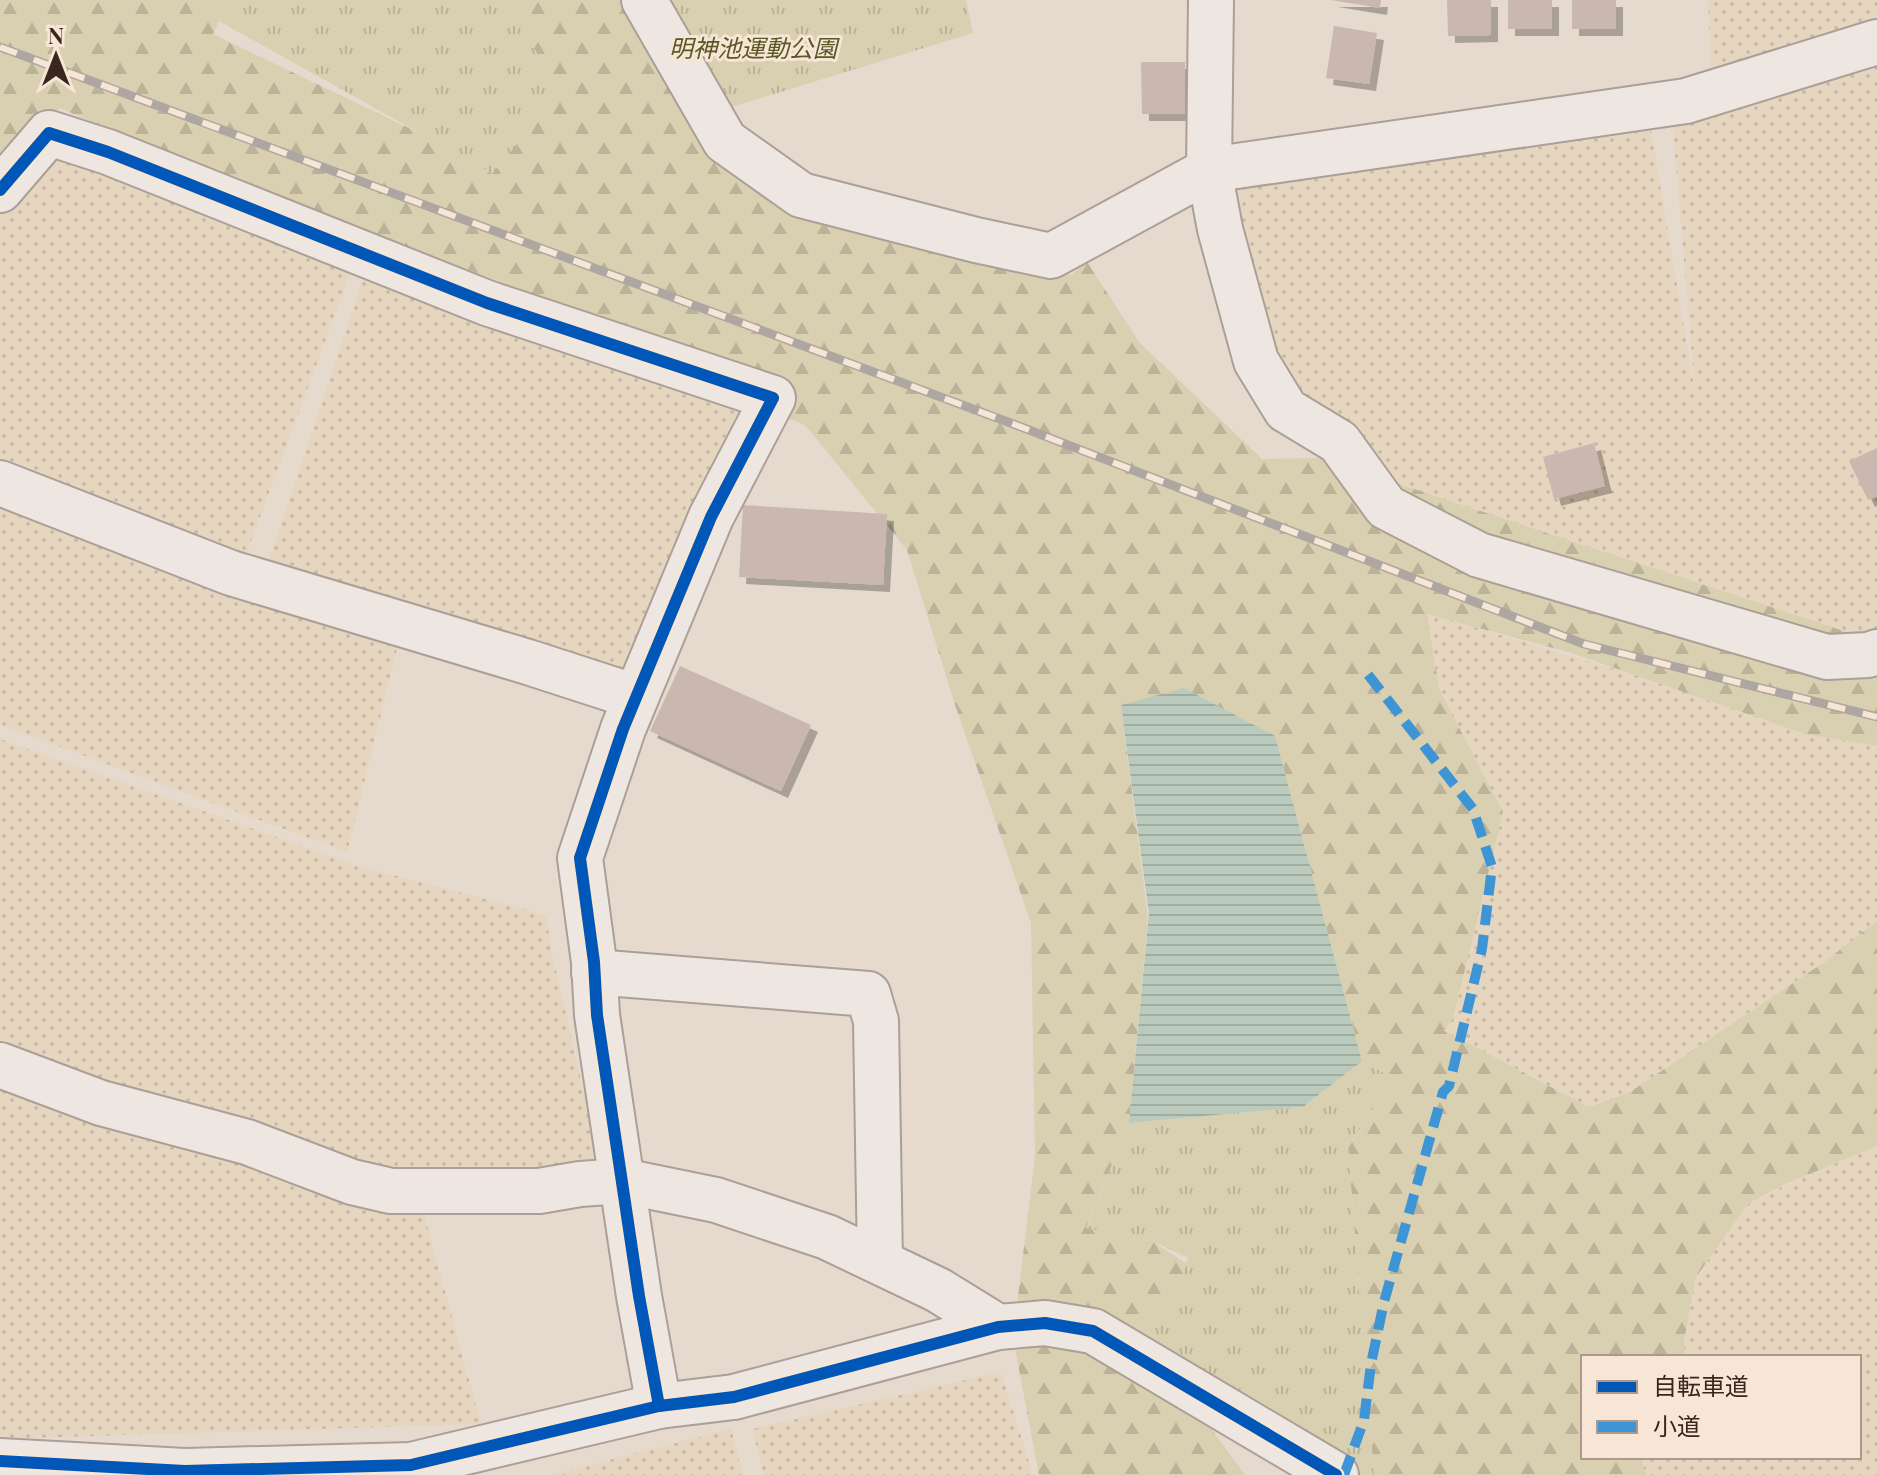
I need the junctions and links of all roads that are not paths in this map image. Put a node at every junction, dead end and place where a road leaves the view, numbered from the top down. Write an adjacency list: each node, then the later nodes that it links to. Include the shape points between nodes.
1 (644, 0): 4 (street, via 725,141 801,195 1051,256)
2 (1211, 0): 4 (street)
3 (1877, 42): 4 (street, via 1686,101)
4 (1209, 170): 7 (street, via 1256,361 1286,410 1339,442 1386,507 1479,555 1827,657)
5 (0, 190): 8 (street, via 49,133 487,303 773,398 711,517)
6 (0, 483): 8 (street, via 231,573)
7 (1877, 652)
8 (636, 697): 9 (street, via 580,858)
9 (594, 972): 11 (street); 12 (street, via 868,994 876,1021)
10 (0, 1065): 11 (street, via 101,1103 247,1142 352,1182 391,1191 539,1191)
11 (623, 1181): 12 (street, via 716,1200 827,1237); 14 (street)
12 (880, 1262): 13 (street)
13 (998, 1327): 14 (street, via 734,1397); 16 (street, via 1045,1323 1093,1331)
14 (659, 1406): 15 (street, via 411,1465 185,1471)
15 (0, 1461)
16 (1336, 1475)

